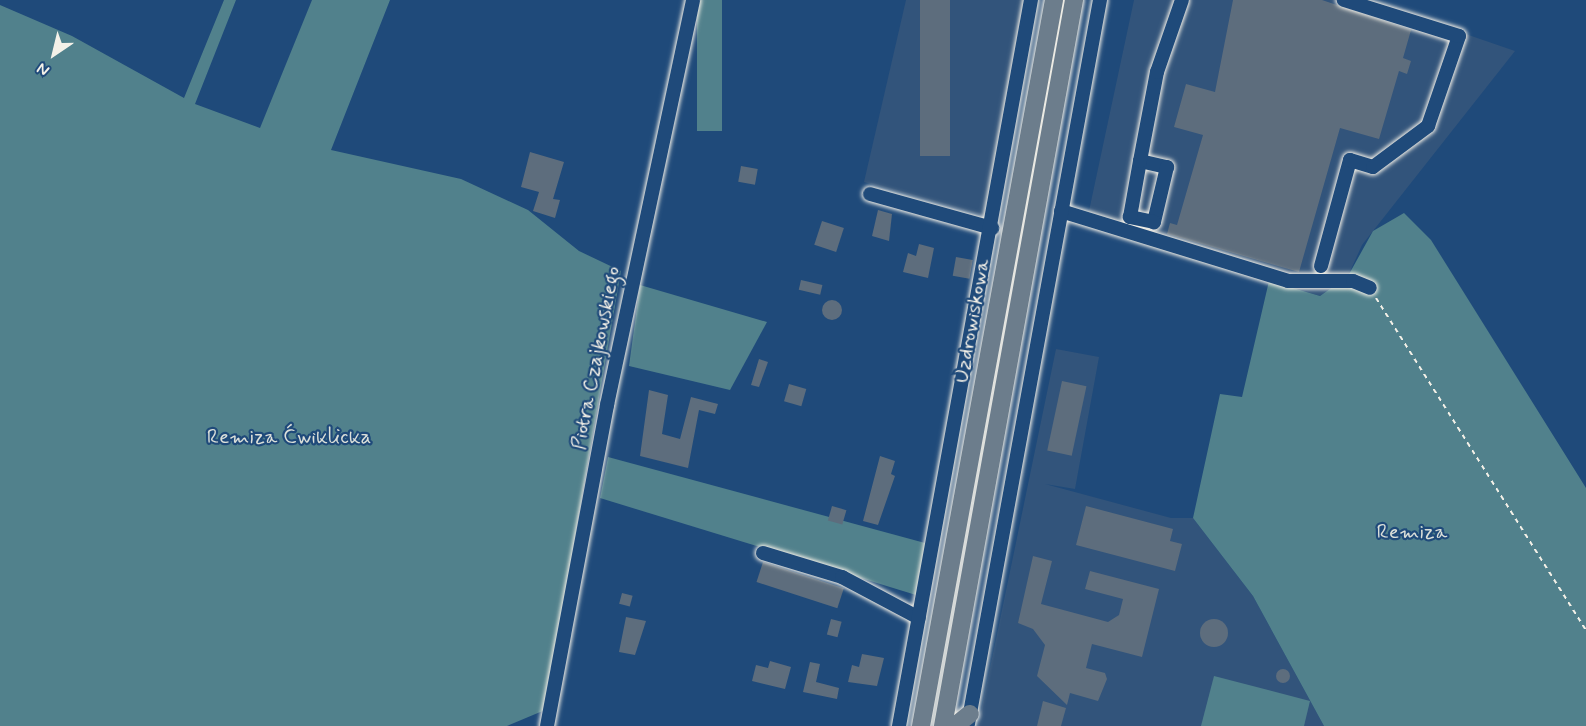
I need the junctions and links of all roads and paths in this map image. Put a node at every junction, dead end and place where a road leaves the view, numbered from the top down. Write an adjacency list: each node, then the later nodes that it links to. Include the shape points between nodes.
1 (693, 0): 18 (street, Piotra Czajkowskiego, via 607,405)
2 (1031, 0): 11 (street)
3 (1054, 0): 20 (main road, Uzdrowiskowa)
4 (1100, 0): 10 (street)
5 (1182, 0): 8 (street, via 1157,72)
6 (1344, 0): 12 (street, via 1459,36 1428,126 1373,167 1350,160)
7 (1073, 5): 21 (main road, Uzdrowiskowa)
8 (1140, 161)
9 (870, 194): 11 (street)
10 (1061, 211): 13 (street, via 1288,281 1353,281); 17 (street)
11 (992, 228): 15 (street)
12 (1321, 266)
13 (1370, 288): 16 (path)
14 (763, 553): 15 (street, via 842,577)
15 (919, 618): 19 (street)
16 (1586, 630)
17 (969, 720): 22 (main road)
18 (547, 726)
19 (899, 726)
20 (921, 726)
21 (943, 726)
22 (955, 726)

